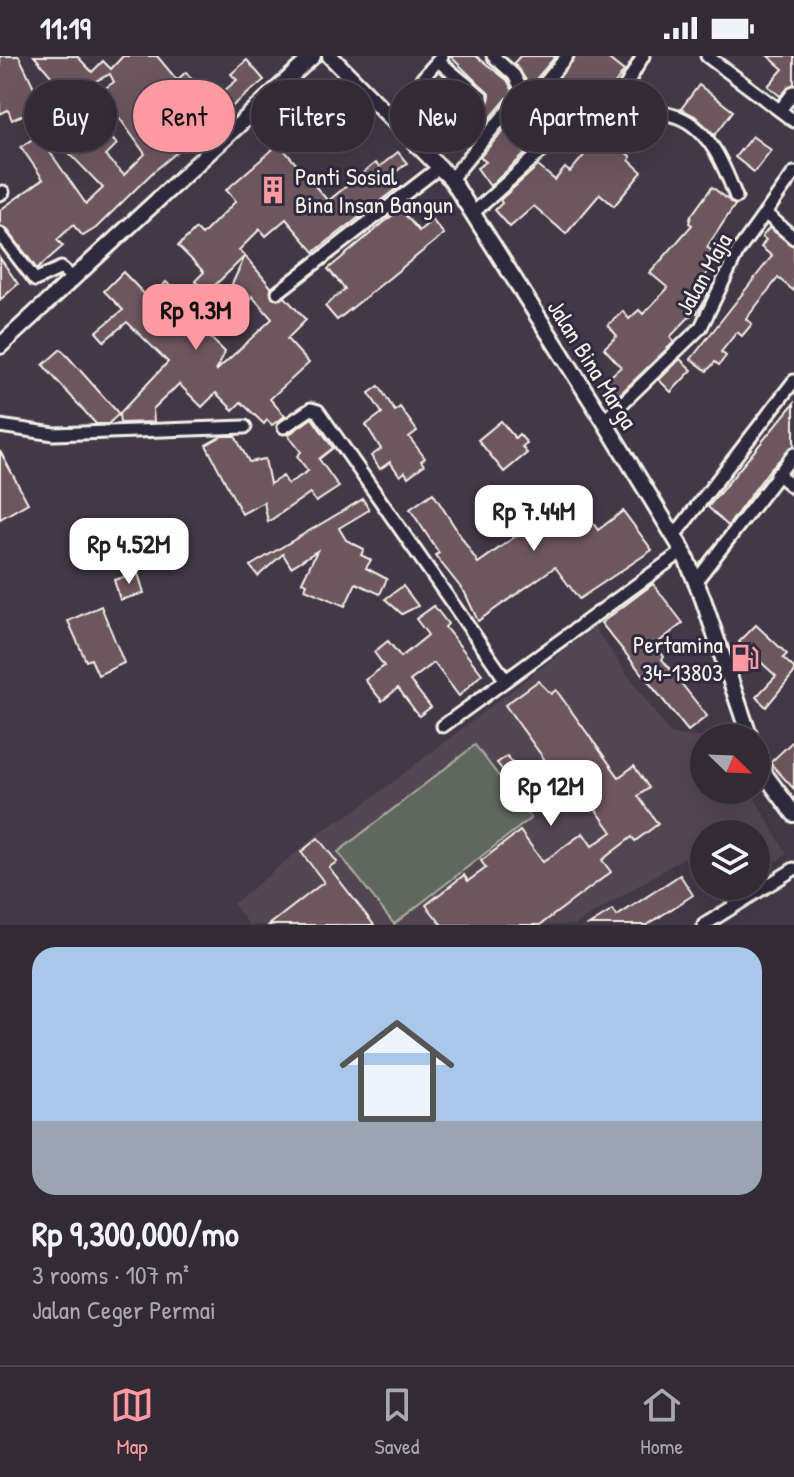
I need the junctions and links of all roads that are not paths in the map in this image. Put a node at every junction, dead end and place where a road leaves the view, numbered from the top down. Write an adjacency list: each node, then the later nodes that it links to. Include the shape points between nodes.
1 (313, 56): 25 (street)
2 (330, 56): 17 (street, Jalan Bina Marga)
3 (493, 56): 10 (street)
4 (567, 56): 11 (street)
5 (643, 56): 20 (street, via 624,89 625,99 632,106 685,121 714,148)
6 (707, 56): 13 (street)
7 (440, 59): 8 (street); 9 (street)
8 (421, 80)
9 (463, 80)
10 (517, 80)
11 (547, 80)
12 (794, 92): 13 (street)
13 (780, 110): 15 (street)
14 (501, 121): 19 (street)
15 (794, 121)
16 (541, 152): 21 (street)
17 (441, 166): 19 (street, Jalan Bina Marga); 26 (street)
18 (794, 173): 22 (street, Jalan Maja)
19 (451, 179): 21 (street, Jalan Bina Marga)
20 (736, 197)
21 (473, 213): 29 (street, Jalan Bina Marga)
22 (765, 213): 24 (street); 29 (street, Jalan Maja, via 728,269 701,327)
23 (0, 234): 25 (street, via 35,280 61,268)
24 (794, 238)
25 (74, 279): 27 (street)
26 (278, 292)
27 (0, 346)
28 (794, 381): 36 (street)
29 (604, 421): 36 (street, Jalan Bina Marga)
30 (0, 426): 31 (street, via 54,434)
31 (245, 427)
32 (284, 427): 39 (street, via 311,409 318,411)
33 (794, 454): 34 (street)
34 (777, 474): 35 (street); 38 (street)
35 (794, 488)
36 (674, 536): 37 (street, Jalan Bina Marga)
37 (683, 551): 38 (street, Jalan Bina Marga); 39 (street)
38 (696, 581): 40 (street, Jalan Bina Marga)
39 (505, 679): 41 (street)
40 (745, 724)
41 (443, 726)
42 (770, 781): 43 (street)
43 (794, 813)
44 (794, 869): 45 (street)
45 (704, 925)

